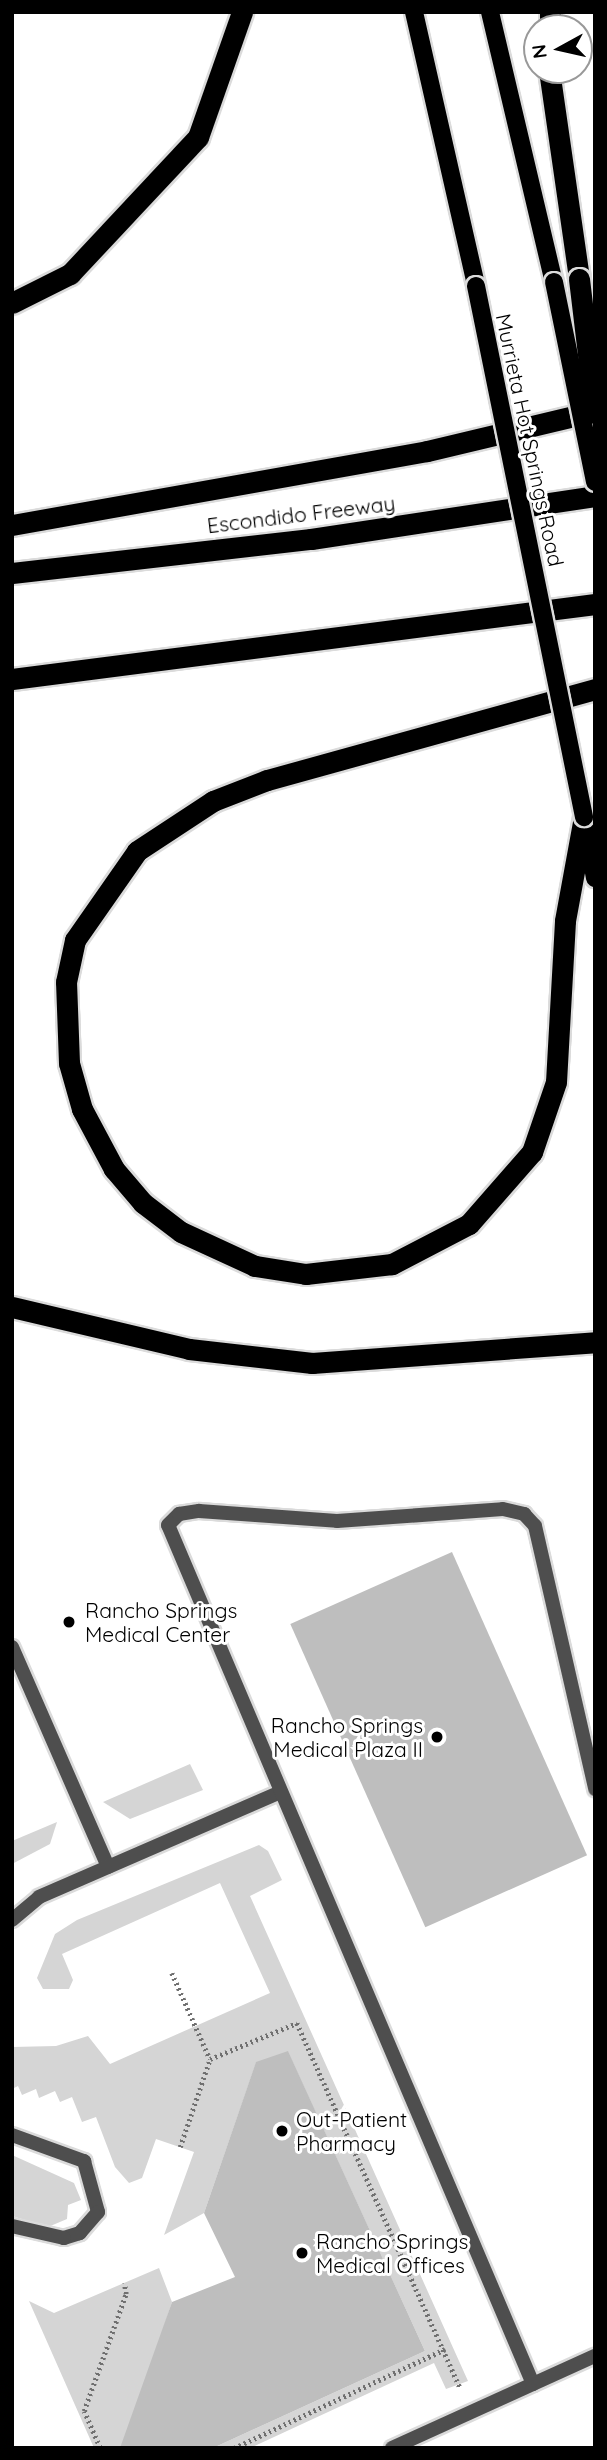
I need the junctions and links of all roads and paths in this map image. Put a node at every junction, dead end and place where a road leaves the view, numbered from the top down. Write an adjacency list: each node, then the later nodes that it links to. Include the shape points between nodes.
1 (242, 12): 5 (highway, via 198,137 70,274)
2 (414, 12): 14 (main road, Murrieta Hot Springs Road, bridge)
3 (490, 12): 7 (main road, bridge, via 554,282)
4 (552, 84): 6 (highway, bridge)
5 (12, 303)
6 (595, 412): 9 (highway, via 427,451)
7 (595, 482)
8 (595, 496): 10 (highway, Escondido Freeway, via 311,539)
9 (12, 526)
10 (12, 573)
11 (595, 604): 12 (highway)
12 (12, 679)
13 (595, 689): 14 (highway, via 267,780 214,801 137,851 75,940 66,982 69,1063 82,1108 114,1169 143,1203 181,1232 255,1266 306,1275 392,1264 469,1224 532,1152 556,1082 565,921)
14 (584, 817): 15 (main road, Murrieta Hot Springs Road)
15 (595, 878)
16 (12, 1307): 17 (highway, via 189,1349 312,1363)
17 (595, 1342)
18 (12, 1647): 21 (lane)
19 (595, 1789): 20 (lane, via 535,1526 524,1514 503,1509 337,1521 178,1514 168,1525)
20 (280, 1792): 21 (lane); 31 (lane)
21 (108, 1867): 22 (lane, via 39,1897)
22 (12, 1920)
23 (172, 1973): 24 (path)
24 (210, 2059): 26 (path); 29 (path, via 297,2023)
25 (12, 2135): 27 (lane, via 84,2161 98,2212 79,2233 64,2238)
26 (180, 2147)
27 (12, 2226)
28 (124, 2283): 33 (path, via 126,2294 84,2411)
29 (445, 2349): 32 (path); 34 (path)
30 (595, 2356): 31 (lane)
31 (533, 2384): 32 (lane)
32 (470, 2412): 35 (lane)
33 (100, 2448)
34 (234, 2448)
35 (392, 2448)

